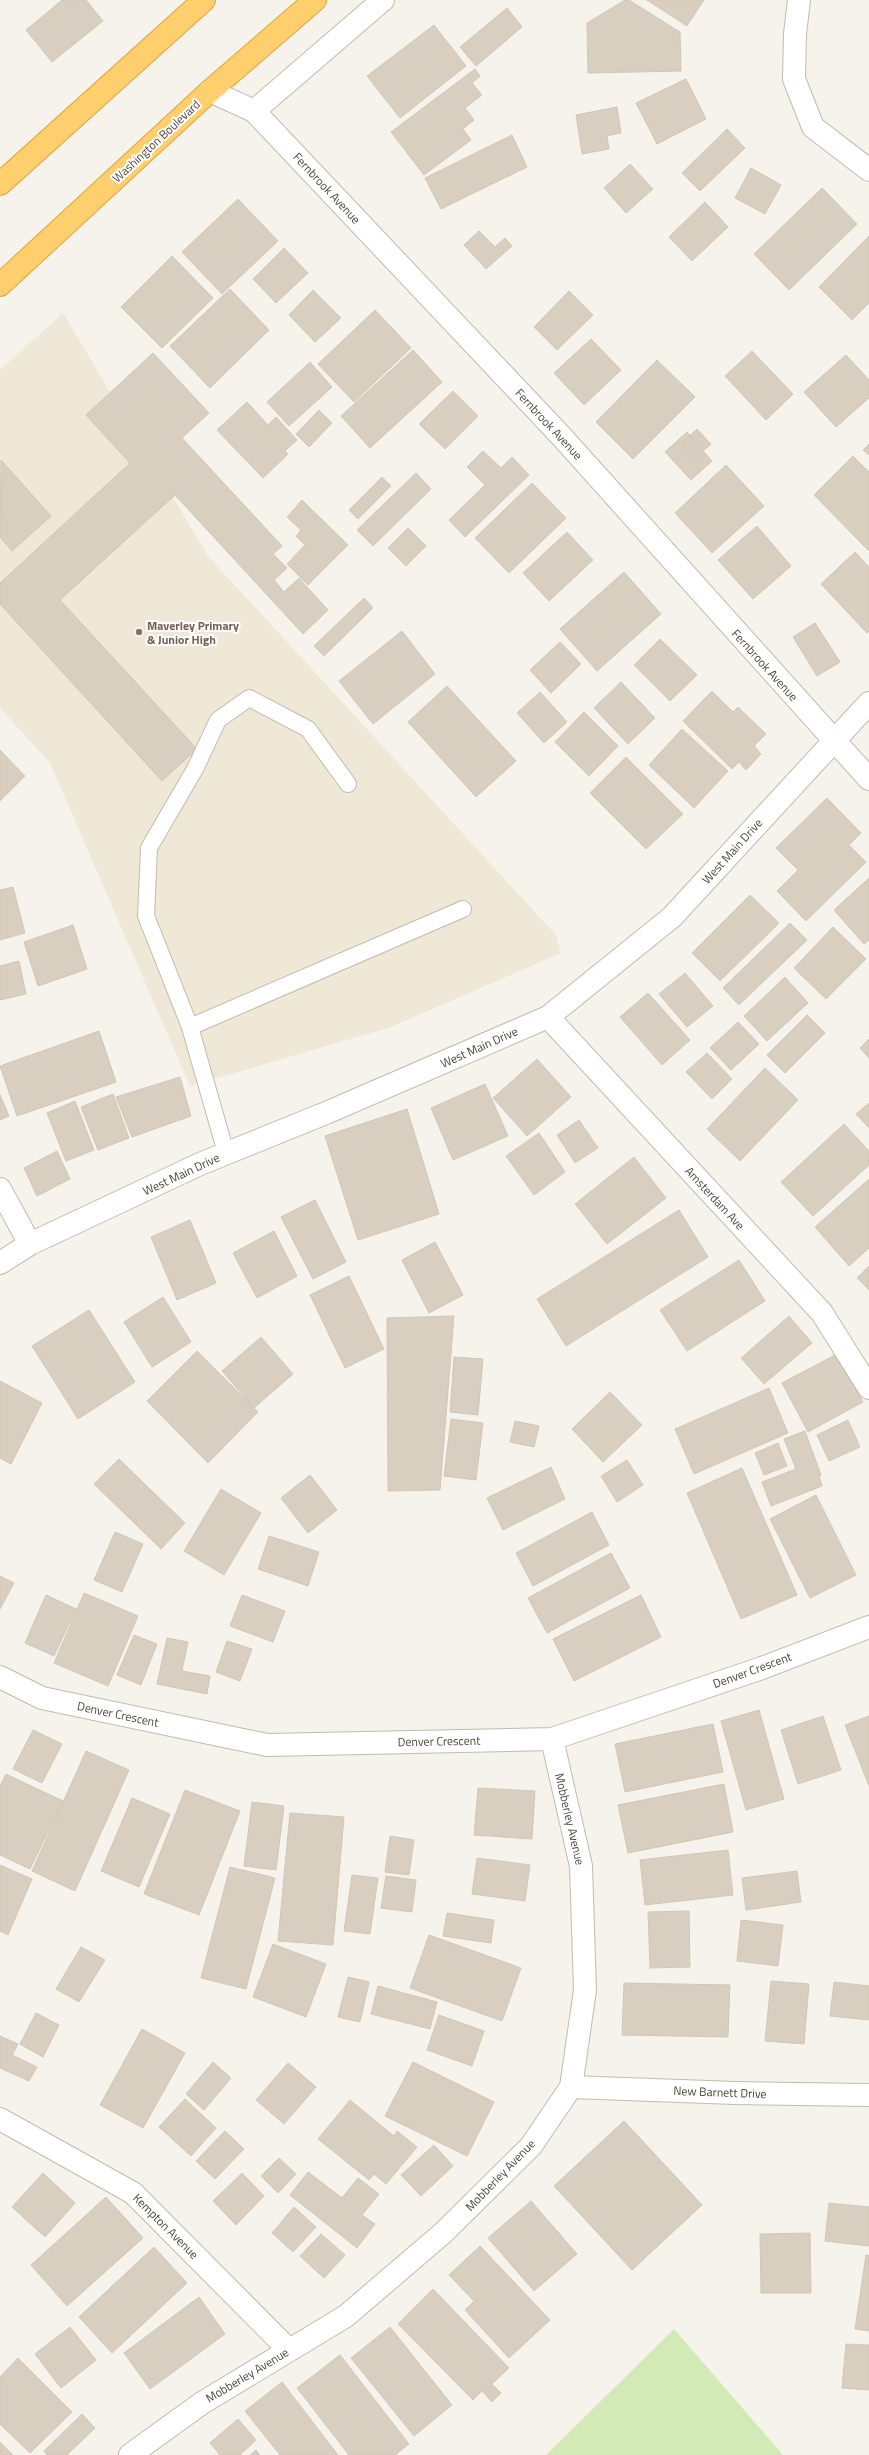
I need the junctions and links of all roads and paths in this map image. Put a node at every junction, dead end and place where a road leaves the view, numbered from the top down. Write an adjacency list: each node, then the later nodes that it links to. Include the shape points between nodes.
1 (204, 0): 8 (highway)
2 (315, 0): 5 (highway, Washington Boulevard)
3 (383, 0): 6 (street)
4 (799, 0): 7 (street, via 794,79 813,127)
5 (210, 91): 6 (street, Fernbrook Avenue); 9 (highway, Washington Boulevard)
6 (254, 111): 11 (street, Fernbrook Avenue, via 562,437)
7 (869, 170)
8 (0, 184)
9 (0, 285)
10 (869, 703): 11 (street, West Main Drive)
11 (833, 741): 12 (street, Fernbrook Avenue); 15 (street, West Main Drive, via 672,917)
12 (869, 779)
13 (348, 784): 16 (lane, via 308,729 250,698 218,720 195,769 148,848 146,916)
14 (463, 909): 16 (lane)
15 (548, 1017): 17 (street, West Main Drive, via 326,1113); 21 (street, Amsterdam Ave, via 822,1313)
16 (190, 1027): 17 (lane)
17 (226, 1153): 19 (street, West Main Drive)
18 (0, 1189): 19 (street)
19 (30, 1244): 20 (street, West Main Drive)
20 (0, 1263)
21 (869, 1388)
22 (869, 1627): 24 (street, Denver Crescent, via 762,1668)
23 (0, 1677): 24 (street, Denver Crescent, via 42,1698 267,1745)
24 (552, 1739): 25 (street, Mobberley Avenue, via 581,1866 585,1990)
25 (571, 2087): 26 (street, New Barnett Drive); 28 (street, Mobberley Avenue, via 531,2146 442,2233 346,2316)
26 (869, 2095)
27 (0, 2119): 28 (street, Kempton Avenue, via 133,2193)
28 (289, 2350): 29 (street, Mobberley Avenue, via 202,2403)
29 (130, 2455)

